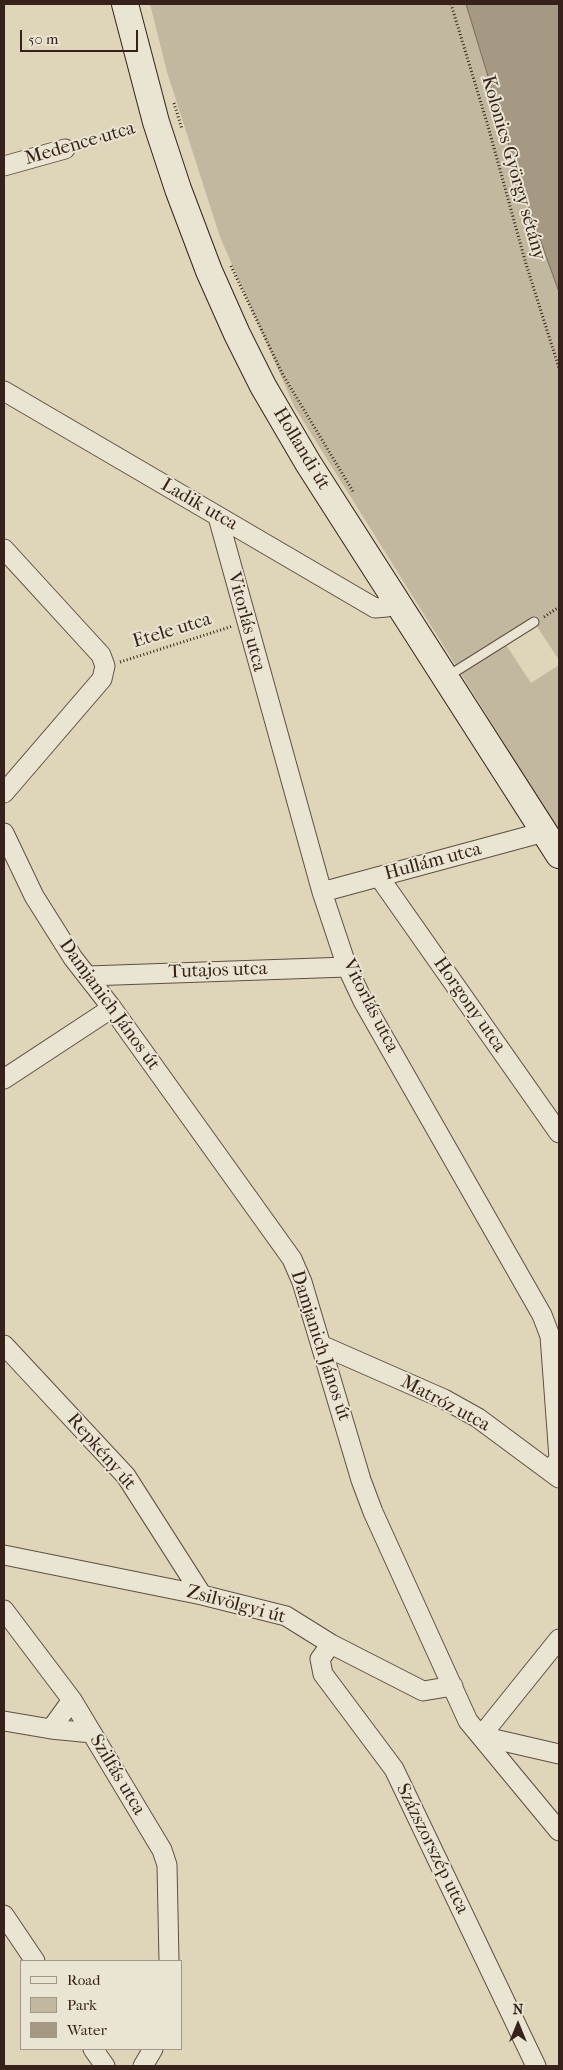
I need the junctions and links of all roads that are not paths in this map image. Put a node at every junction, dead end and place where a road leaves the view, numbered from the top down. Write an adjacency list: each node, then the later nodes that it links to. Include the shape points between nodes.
1 (125, 4): 7 (street, Hollandi út, via 156,122 178,189 237,334 290,433)
2 (65, 149): 3 (street, Medence utca)
3 (4, 166)
4 (4, 391): 5 (street, Ladik utca)
5 (218, 516): 7 (street, Ladik utca, via 375,608); 15 (street, Vitorlás utca)
6 (4, 549): 10 (street, via 102,655 105,666 102,679)
7 (397, 604): 9 (street, Hollandi út)
8 (534, 622): 9 (lane)
9 (446, 678): 11 (street, Hollandi út)
10 (4, 793)
11 (544, 832): 13 (street, Hollandi út); 14 (street, Hullám utca)
12 (4, 833): 17 (street, Damjanich János út, via 34,896)
13 (559, 855)
14 (379, 877): 15 (street, Hullám utca); 20 (street, Horgony utca)
15 (322, 892): 16 (street, Vitorlás utca)
16 (347, 967): 17 (street, Tutajos utca); 23 (street, Vitorlás utca, via 546,1326 552,1349 559,1458)
17 (88, 976): 18 (street, Damjanich János út)
18 (112, 1008): 19 (street); 22 (street, Damjanich János út, via 292,1259)
19 (4, 1079)
20 (559, 1134)
21 (4, 1345): 25 (street, Repkény út, via 126,1476)
22 (321, 1345): 23 (street, Matróz utca, via 461,1408); 29 (street, Damjanich János út, via 373,1512)
23 (555, 1474)
24 (4, 1555): 25 (street, Zsilvölgyi út)
25 (202, 1594): 28 (street, Zsilvölgyi út, via 286,1616)
26 (4, 1610): 30 (street, Szilfás utca)
27 (559, 1639): 34 (street)
28 (331, 1644): 29 (street, Zsilvölgyi út, via 423,1691); 44 (street, Százszorszép utca, via 320,1659 323,1674 394,1769)
29 (453, 1686): 34 (street, Damjanich János út, via 468,1721)
30 (72, 1700): 32 (street); 33 (street, Szilfás utca)
31 (4, 1721): 32 (street)
32 (51, 1729): 33 (street)
33 (92, 1733): 39 (street, Szilfás utca, via 162,1850 167,1865)
34 (481, 1736): 35 (street); 36 (street, Damjanich János út)
35 (559, 1754)
36 (559, 1831)
37 (4, 1915): 38 (street)
38 (34, 1960)
39 (169, 1960)
40 (94, 2050): 42 (street)
41 (152, 2050): 43 (street)
42 (105, 2066)
43 (143, 2066)
44 (536, 2066)

